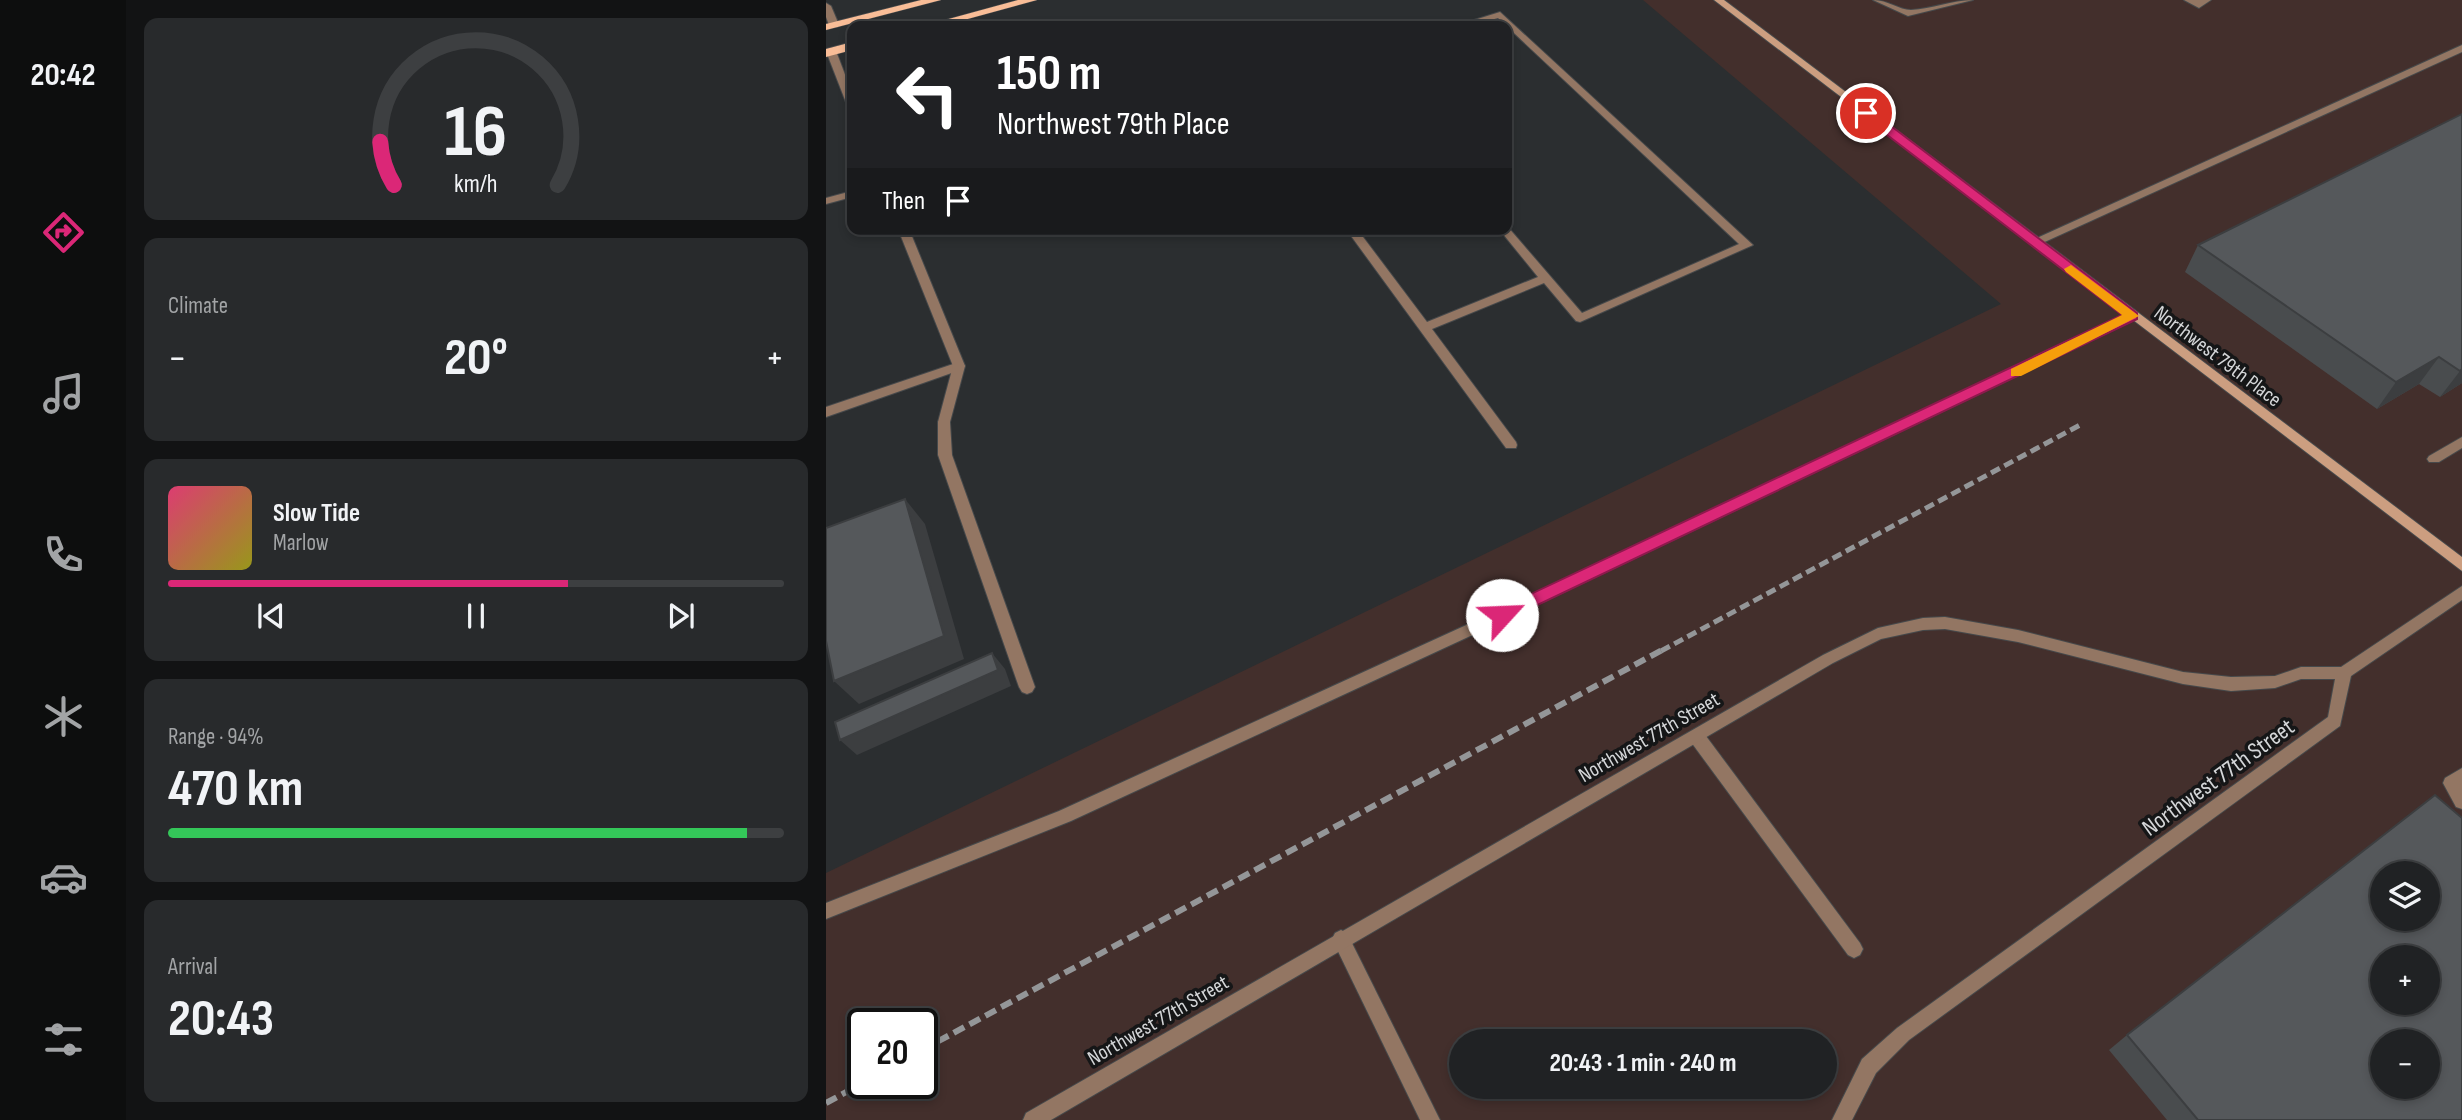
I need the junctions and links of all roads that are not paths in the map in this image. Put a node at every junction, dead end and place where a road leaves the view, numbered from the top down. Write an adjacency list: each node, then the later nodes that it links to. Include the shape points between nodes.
1 (935, 0): 9 (main road)
2 (1031, 0): 10 (main road)
3 (1718, 0): 25 (main road, Northwest 79th Place)
4 (1877, 0): 5 (street, via 1908,13)
5 (1969, 0)
6 (2188, 0): 7 (street, via 2199,5)
7 (2207, 0)
8 (826, 6): 14 (street)
9 (850, 21)
10 (949, 21)
11 (1478, 21): 12 (street, via 1500,15)
12 (1506, 21)
13 (847, 22): 14 (main road)
14 (830, 26)
15 (1512, 26): 26 (street, via 1747,245 1580,318)
16 (847, 47): 18 (main road)
17 (2462, 48): 25 (street)
18 (828, 52): 19 (street)
19 (847, 94)
20 (847, 195): 21 (street)
21 (826, 201)
22 (905, 235): 29 (street)
23 (1355, 235): 28 (street)
24 (1509, 235): 26 (street)
25 (2034, 242): 27 (main road, Northwest 79th Place)
26 (1546, 278): 28 (street)
27 (2132, 316): 34 (main road, Northwest 79th Place); 41 (street, via 1515,609 1065,816)
28 (1424, 328): 32 (street)
29 (959, 366): 30 (street); 37 (street, via 944,422 945,455)
30 (826, 412)
31 (2462, 442): 33 (street)
32 (1511, 445)
33 (2434, 460)
34 (2462, 565)
35 (2462, 592): 36 (street)
36 (2344, 673): 38 (street, Northwest 77th Street, via 2301,673 2275,682 2209,682 1992,630 1923,624 1856,644); 46 (street, Northwest 77th Street, via 2335,721 1903,1034 1869,1066)
37 (1027, 687)
38 (1697, 737): 42 (street, Northwest 77th Street); 43 (street)
39 (2462, 775): 40 (street, via 2451,783)
40 (2462, 802)
41 (826, 911)
42 (1341, 939): 44 (street, Northwest 77th Street); 45 (street)
43 (1854, 949)
44 (1033, 1120)
45 (1430, 1120)
46 (1842, 1120)

